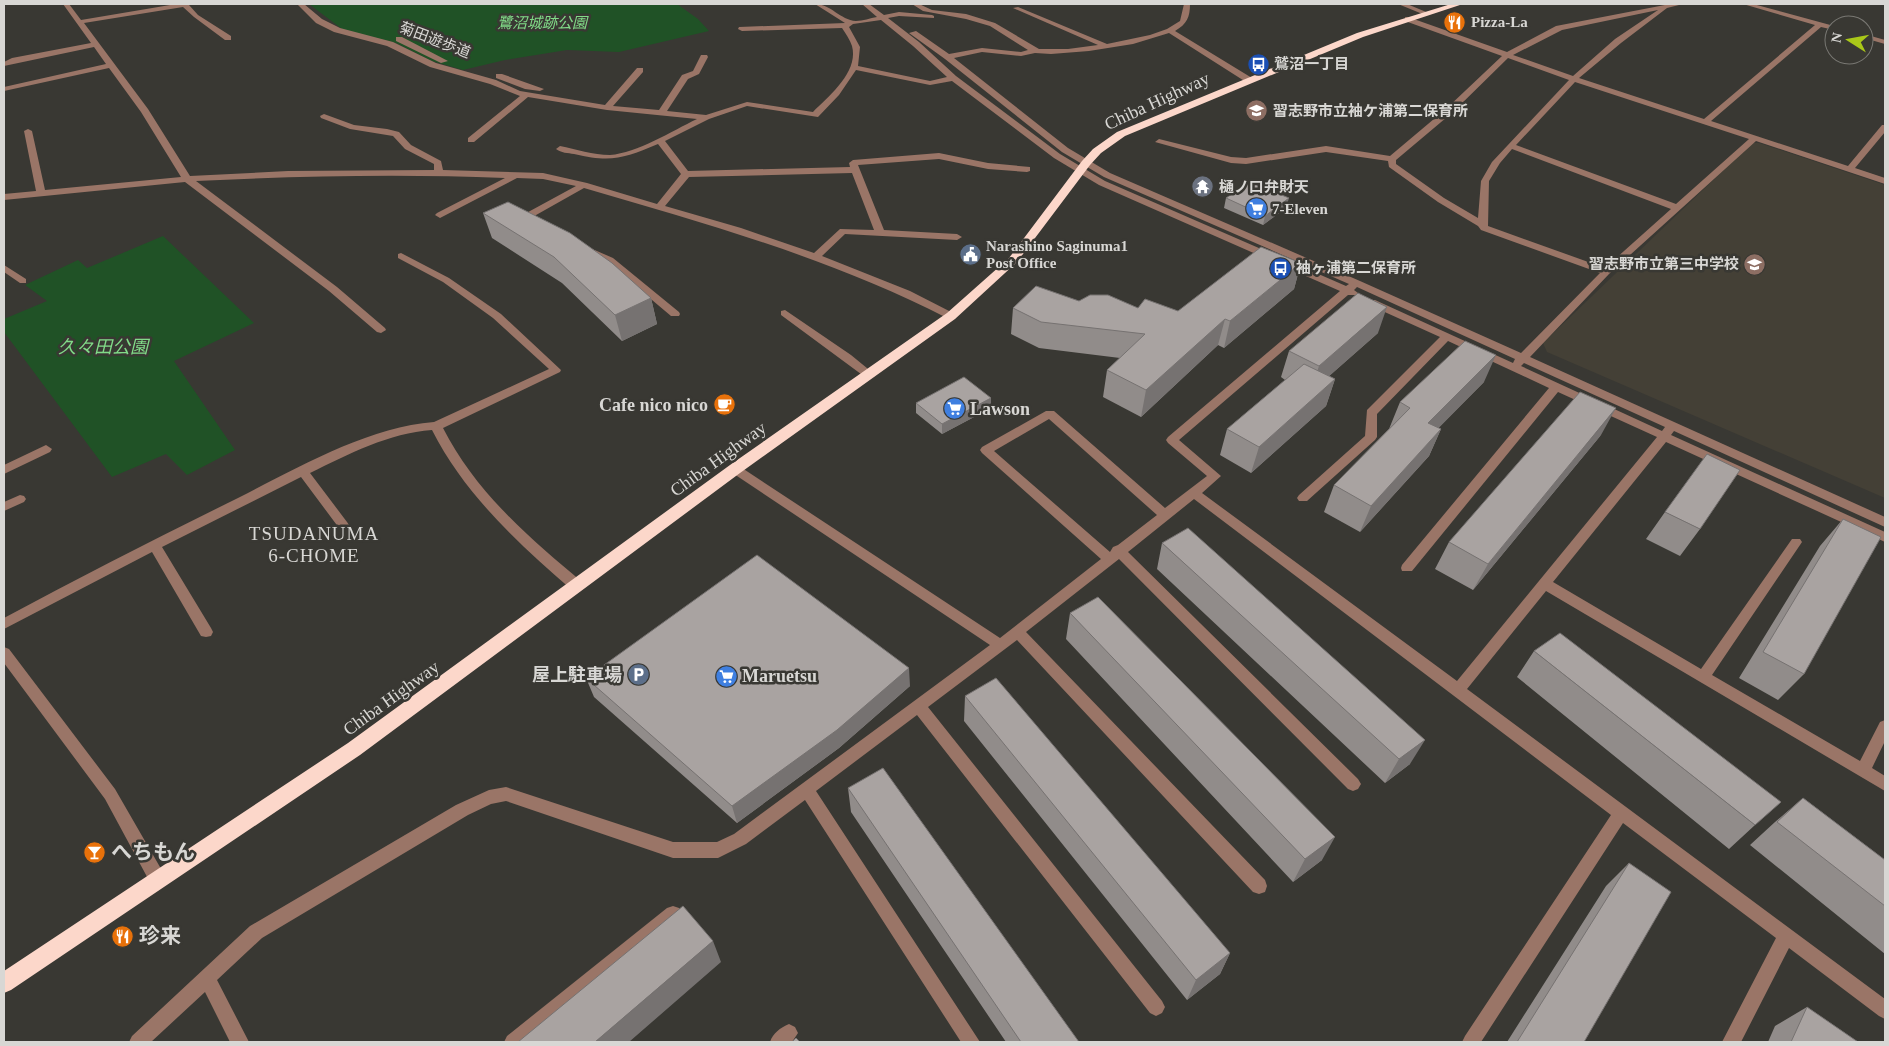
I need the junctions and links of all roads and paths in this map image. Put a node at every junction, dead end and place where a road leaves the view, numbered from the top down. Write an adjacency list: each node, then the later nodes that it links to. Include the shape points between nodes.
1 (66, 4): 20 (street)
2 (186, 4): 20 (street); 26 (street, via 196,16)
3 (300, 4): 41 (street, via 319,21 338,30 390,44 433,65)
4 (312, 4): 42 (street, 菊田遊歩道, via 328,18 345,26 400,40 444,61 528,87 574,95)
5 (818, 4): 22 (street)
6 (865, 4): 18 (street)
7 (874, 4): 18 (street)
8 (915, 4): 17 (street, via 921,9)
9 (1187, 4): 25 (street, via 1182,23)
10 (1401, 4): 16 (street)
11 (1459, 4): 16 (highway, Chiba Highway)
12 (1680, 4): 14 (street)
13 (1746, 4): 21 (street)
14 (1668, 6): 30 (street, via 1559,28); 39 (street, via 1618,41)
15 (1016, 8): 28 (street)
16 (1427, 14): 19 (highway, Chiba Highway)
17 (962, 15): 18 (street, via 956,20 919,15); 29 (street, via 996,25)
18 (885, 17): 22 (street); 32 (street); 37 (street)
19 (1408, 19): 30 (street); 38 (highway, Chiba Highway)
20 (80, 22): 27 (street)
21 (1820, 24): 23 (street); 47 (street)
22 (848, 25): 24 (street); 35 (street, via 856,48)
23 (1824, 25)
24 (742, 29)
25 (1171, 31): 28 (street); 38 (street)
26 (228, 38)
27 (96, 44): 33 (street); 34 (street)
28 (1106, 46): 29 (street)
29 (1036, 50): 32 (street, via 1021,54 982,50)
30 (1507, 56): 39 (street); 56 (street)
31 (704, 57): 44 (street, via 696,72 685,77)
32 (948, 57): 57 (street)
33 (4, 64)
34 (112, 65): 40 (street); 64 (street)
35 (854, 67): 37 (street, via 930,83); 46 (street, via 836,94 815,115 747,104)
36 (640, 70): 43 (street)
37 (953, 78): 57 (street)
38 (1249, 80): 57 (highway, Chiba Highway, via 1131,129 1097,151)
39 (1574, 80): 47 (street); 54 (street)
40 (4, 89)
41 (526, 95): 42 (street); 51 (street)
42 (566, 101): 43 (street)
43 (607, 108): 44 (street)
44 (661, 114): 46 (street)
45 (324, 116): 61 (street, via 343,125 396,134 408,147 438,163)
46 (706, 118): 52 (street)
47 (1705, 122): 50 (street)
48 (1885, 127): 58 (street)
49 (28, 131): 67 (street)
50 (1755, 138): 58 (street); 70 (street)
51 (471, 140)
52 (660, 140): 55 (street, via 627,154 604,157); 62 (street)
53 (1160, 142): 56 (street, via 1230,160 1326,149)
54 (1511, 146): 70 (street); 72 (street, via 1485,181)
55 (560, 149)
56 (1392, 160): 72 (street, via 1392,165 1441,200)
57 (1082, 167): 82 (street, via 1102,184); 85 (highway, Chiba Highway, via 1013,260)
58 (1850, 169): 65 (street)
59 (854, 170): 60 (street, via 853,163 939,156); 62 (street); 74 (street)
60 (1027, 170)
61 (439, 173): 63 (street); 64 (street, via 288,174)
62 (686, 174): 69 (street)
63 (516, 175): 66 (street, via 543,176); 71 (street)
64 (187, 179): 67 (street); 86 (street)
65 (1885, 181)
66 (584, 186): 69 (street); 73 (street, via 522,219)
67 (41, 194): 68 (street)
68 (4, 197)
69 (659, 208): 78 (street, via 738,230)
70 (1678, 208): 80 (street)
71 (440, 215)
72 (1482, 224): 80 (street, via 1484,228)
73 (540, 228)
74 (880, 232): 75 (street); 78 (street, via 843,231)
75 (957, 237)
76 (583, 248): 83 (street, via 610,260)
77 (401, 256): 92 (street, via 446,280 496,316 556,370)
78 (816, 257): 85 (street, via 906,293)
79 (4, 268): 81 (street)
80 (1606, 272): 88 (street)
81 (23, 281)
82 (1352, 287): 87 (street); 88 (street); 98 (street, via 1172,440 1215,476)
83 (675, 314)
84 (785, 314): 90 (street)
85 (951, 316): 90 (highway, Chiba Highway)
86 (382, 330)
87 (1447, 336): 89 (street); 100 (street, via 1371,413 1371,437)
88 (1522, 358): 89 (street); 93 (street)
89 (1514, 367): 91 (street)
90 (869, 375): 95 (highway, Chiba Highway)
91 (1556, 387): 93 (street); 109 (street)
92 (436, 426): 97 (street, via 423,425 378,439); 111 (street, via 446,449 487,501)
93 (1668, 431): 103 (street); 105 (street); 110 (street)
94 (46, 449): 96 (street)
95 (735, 469): 111 (highway, Chiba Highway); 115 (street)
96 (4, 470)
97 (302, 472): 104 (street); 107 (street)
98 (1194, 493): 102 (street); 118 (street)
99 (20, 498): 101 (street)
100 (1303, 498)
101 (4, 507)
102 (1165, 514): 108 (street); 108 (street, via 1050,414 986,450)
103 (1885, 522)
104 (344, 525)
105 (1885, 537)
106 (1796, 542): 117 (street)
107 (154, 545): 112 (street); 114 (street)
108 (1113, 554): 113 (street); 122 (street)
109 (1407, 568)
110 (1545, 584): 117 (street); 118 (street)
111 (576, 586): 126 (highway, Chiba Highway, via 354,749)
112 (4, 624)
113 (1017, 631): 115 (street); 127 (street)
114 (206, 632)
115 (1000, 645): 119 (street)
116 (4, 653): 126 (street, via 110,794)
117 (1703, 677): 121 (street)
118 (1458, 690): 125 (street)
119 (919, 706): 124 (street); 132 (street)
120 (1885, 726): 121 (street)
121 (1863, 771): 123 (street)
122 (1353, 784)
123 (1885, 784)
124 (807, 790): 130 (street, via 740,839 718,850 673,850 506,794 489,797 256,932); 137 (street)
125 (1622, 812): 129 (street); 138 (street)
126 (158, 880): 131 (highway, Chiba Highway)
127 (1259, 886)
128 (680, 909): 136 (street)
129 (1786, 936): 133 (street); 139 (street)
130 (207, 978): 134 (street); 135 (street)
131 (4, 984)
132 (1156, 1007)
133 (1885, 1010)
134 (138, 1042)
135 (240, 1042)
136 (513, 1042)
137 (970, 1042)
138 (1471, 1042)
139 (1730, 1042)

